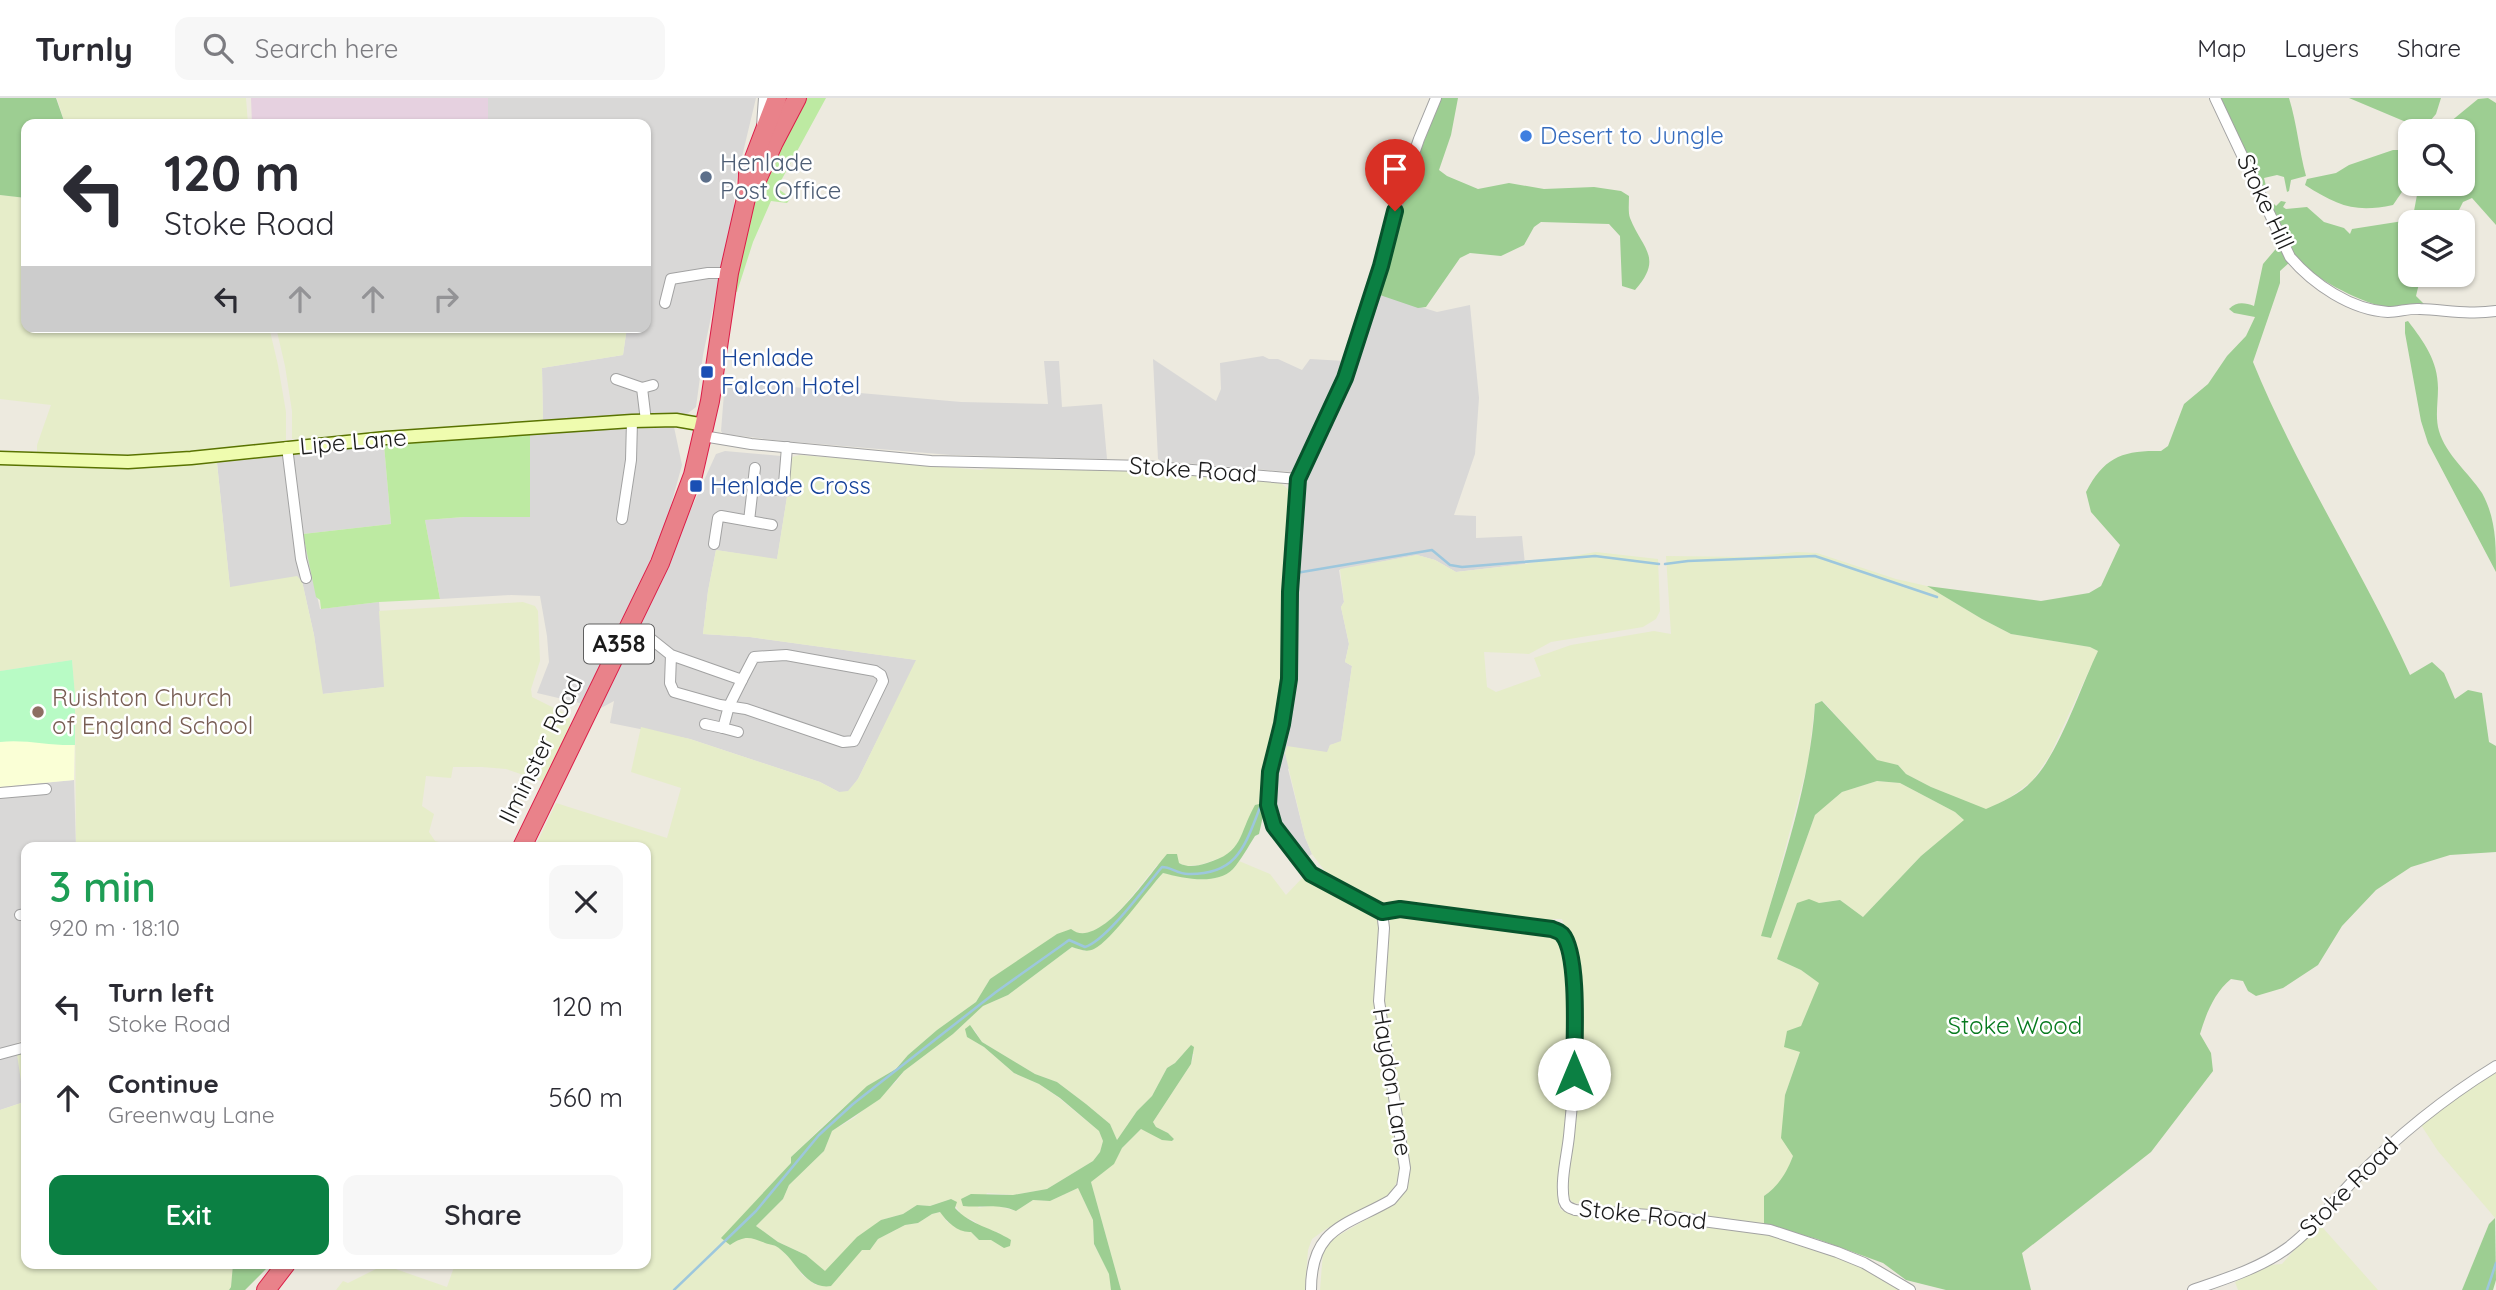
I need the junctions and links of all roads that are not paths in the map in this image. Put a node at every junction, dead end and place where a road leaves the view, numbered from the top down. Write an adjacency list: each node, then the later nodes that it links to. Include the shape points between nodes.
1 (764, 98): 6 (street)
2 (777, 98): 6 (highway, Ilminster Road / A358)
3 (797, 98): 7 (highway, Ilminster Road / A358)
4 (1436, 98): 21 (street, via 1399,197 1345,378)
5 (2215, 98): 10 (street, Stoke Hill, via 2290,257 2303,272 2322,286 2388,312 2415,308)
6 (762, 133): 7 (highway, Ilminster Road / A358, via 748,174)
7 (747, 194): 8 (highway, Ilminster Road / A358)
8 (729, 272): 9 (street, via 671,279); 16 (highway, Ilminster Road / A358)
9 (665, 303)
10 (2496, 311)
11 (616, 379): 13 (street)
12 (653, 385): 13 (street)
13 (642, 388): 15 (street)
14 (632, 421): 15 (street, Lipe Lane); 17 (street, Lipe Lane); 23 (street)
15 (646, 421): 16 (street, Lipe Lane, via 676,420)
16 (704, 431): 18 (street, Stoke Road); 28 (highway, Ilminster Road / A358, via 660,563)
17 (287, 447): 19 (street, Lipe Lane, via 128,462); 27 (street)
18 (787, 447): 21 (street, Stoke Road, via 930,461 1145,466); 22 (street, via 782,487)
19 (0, 458)
20 (755, 468): 22 (street)
21 (1298, 479): 38 (street, Stoke Road, via 1289,679 1270,772 1268,813 1311,874)
22 (752, 487): 24 (street)
23 (621, 520)
24 (749, 521): 25 (street); 26 (street, via 721,516)
25 (772, 525)
26 (714, 544)
27 (306, 578)
28 (627, 627): 29 (street); 37 (highway, Ilminster Road / A358)
29 (671, 655): 30 (street); 31 (street, via 674,692)
30 (741, 680): 31 (street); 31 (street, via 754,657 786,655 875,671 883,681 858,734 849,742)
31 (729, 706): 33 (street)
32 (705, 724): 33 (street)
33 (723, 728): 34 (street)
34 (737, 732)
35 (40, 792): 36 (street)
36 (0, 793)
37 (524, 842)
38 (1382, 912): 44 (street, Haydon Lane, via 1379,1001 1404,1152 1404,1178 1391,1200 1335,1229 1321,1243); 45 (street, Stoke Road, via 1400,909 1552,929 1564,937 1574,1010 1564,1185 1567,1207 1770,1230 1864,1263)
39 (21, 1048): 40 (street)
40 (0, 1054)
41 (2496, 1066): 46 (street, Stoke Road, via 2438,1103 2287,1248 2243,1272)
42 (282, 1269): 43 (highway)
43 (266, 1290)
44 (1311, 1290)
45 (1910, 1290)
46 (2193, 1290)

